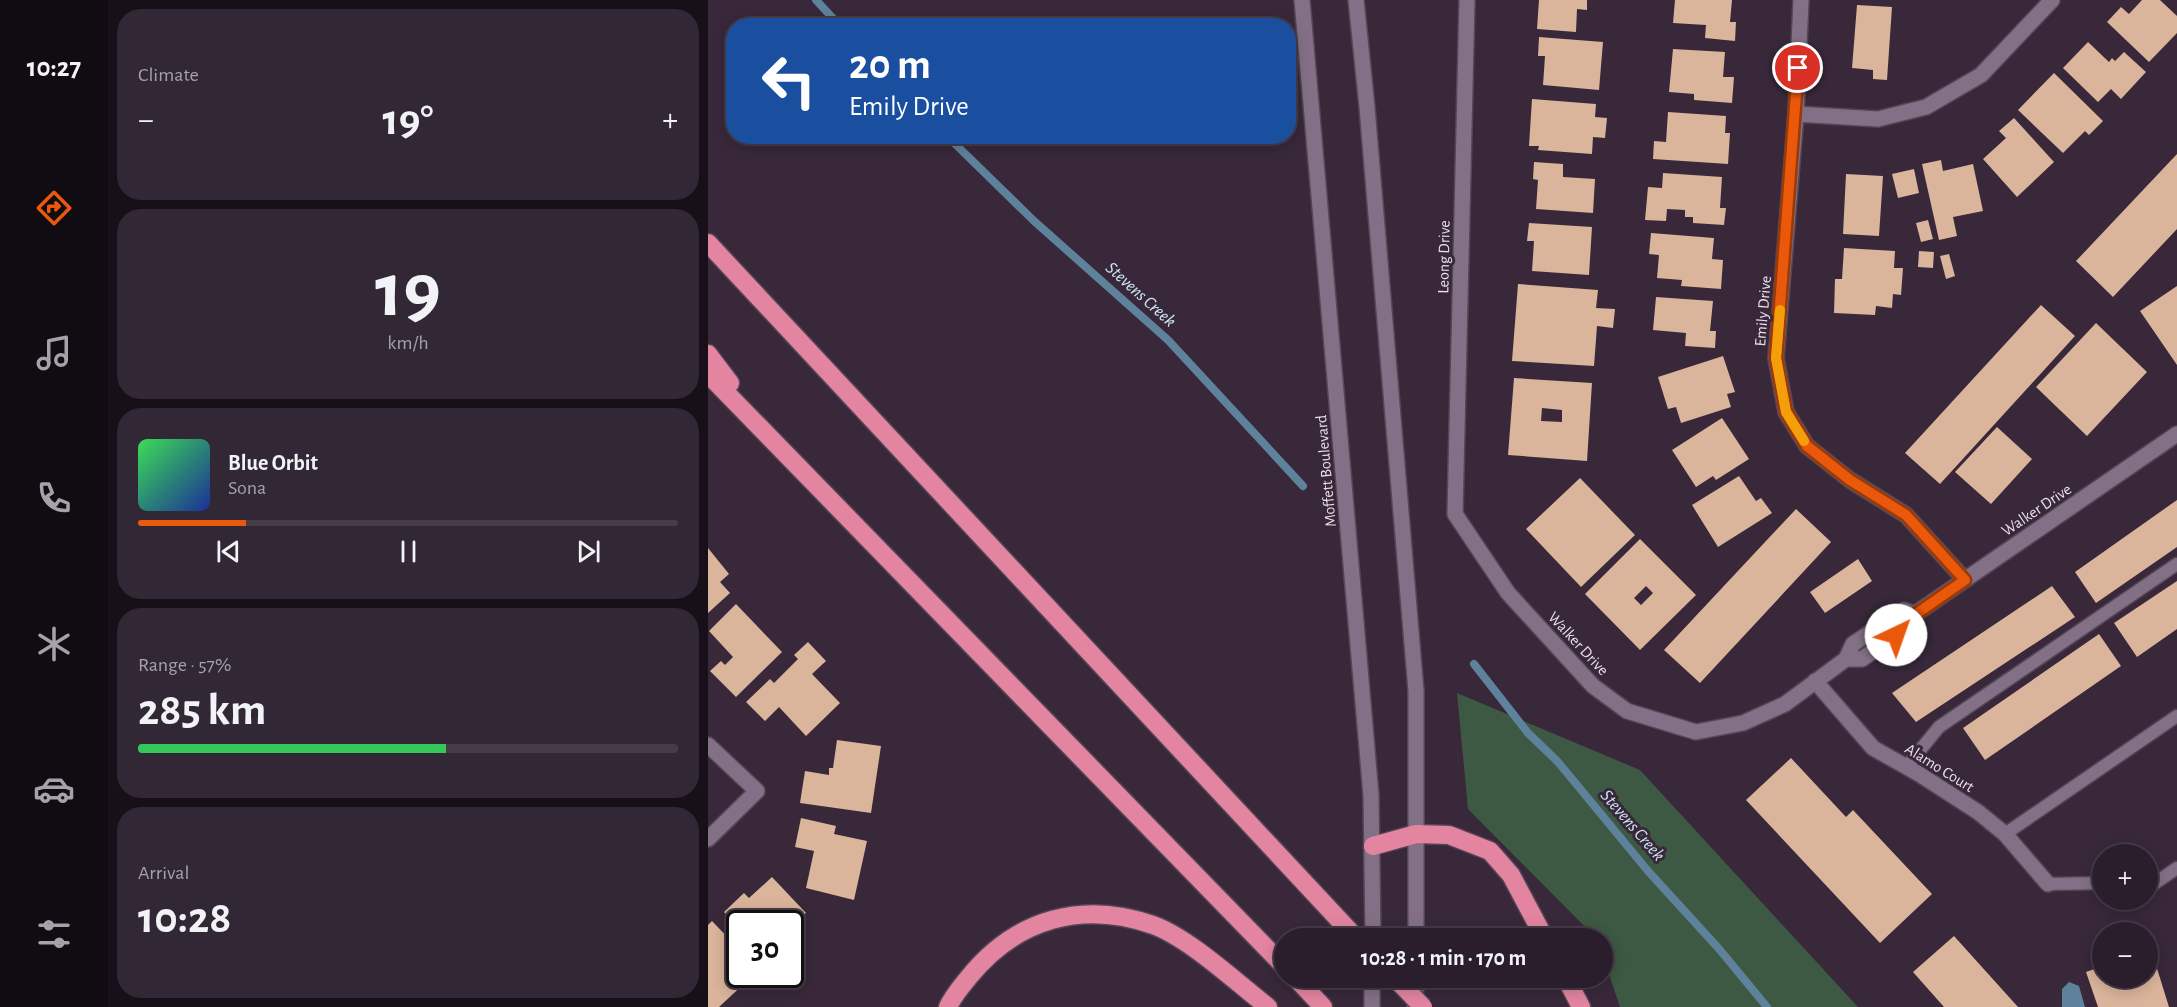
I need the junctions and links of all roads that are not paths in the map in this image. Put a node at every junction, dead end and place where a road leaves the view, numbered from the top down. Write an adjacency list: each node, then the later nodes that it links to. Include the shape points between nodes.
1 (1302, 0): 22 (street, Moffett Boulevard)
2 (1356, 0): 19 (street, via 1416,691)
3 (1467, 0): 12 (street, Leong Drive)
4 (1801, 0): 6 (street, Emily Drive)
5 (2052, 0): 6 (street, via 1981,75 1926,107 1878,118)
6 (1796, 114): 14 (street, Emily Drive, via 1776,358 1786,412 1807,446 1850,480 1906,515)
7 (708, 243): 27 (highway)
8 (708, 354): 11 (highway)
9 (708, 374): 11 (highway)
10 (2177, 434): 14 (street, Walker Drive)
11 (780, 448): 31 (highway)
12 (1455, 514): 15 (street, Walker Drive, via 1508,593 1593,686 1627,711 1696,732 1743,723 1785,704)
13 (2177, 564): 18 (lane, via 1940,727)
14 (1965, 580): 15 (street, Walker Drive, via 1916,614 1904,610 1853,644 1846,659)
15 (1815, 681): 18 (street, Alamo Court, via 1873,748)
16 (2177, 716): 20 (lane)
17 (708, 745): 21 (street, via 757,792)
18 (1907, 766): 20 (street, Alamo Court)
19 (1416, 834): 22 (highway); 29 (street); 30 (highway, via 1449,835 1490,851 1511,875)
20 (2005, 834): 26 (street, Alamo Court)
21 (708, 839)
22 (1373, 846): 28 (street, Moffett Boulevard)
23 (2177, 868): 24 (lane)
24 (2158, 881)
25 (2092, 883): 26 (lane)
26 (2048, 884)
27 (1346, 928)
28 (1372, 928)
29 (1416, 928)
30 (1539, 928)
31 (1274, 956)
32 (1306, 988): 37 (highway)
33 (1372, 988): 40 (street)
34 (1405, 988): 42 (highway, bridge)
35 (1416, 988): 41 (street)
36 (1571, 988): 43 (highway)
37 (1318, 1001)
38 (948, 1007): 39 (highway, via 982,961 1018,933 1060,916 1110,914 1154,925 1190,945)
39 (1268, 1007)
40 (1372, 1007)
41 (1415, 1007)
42 (1423, 1007)
43 (1581, 1007)

